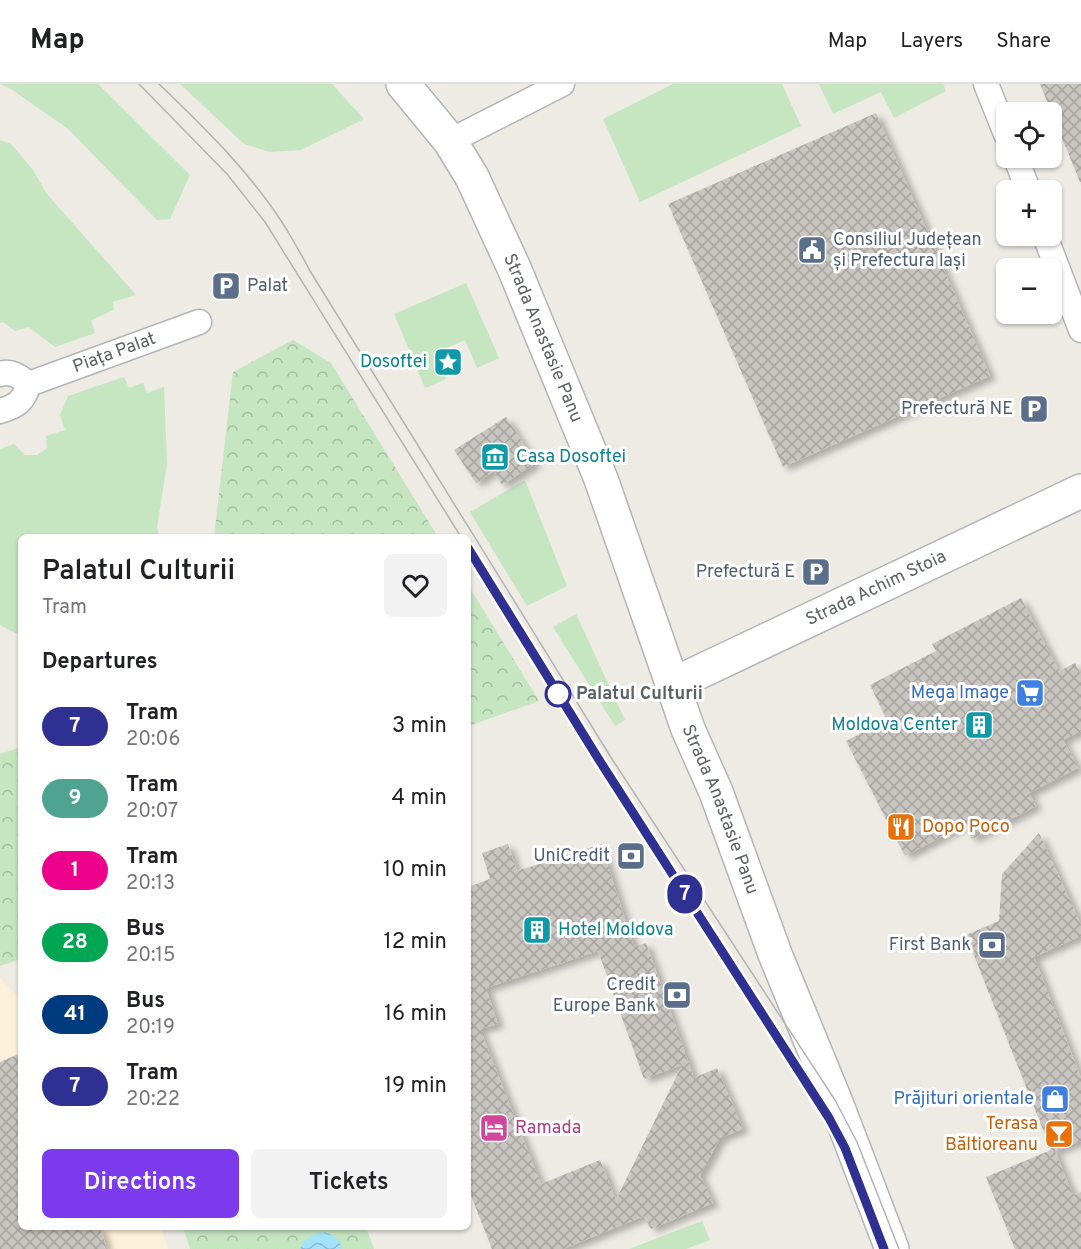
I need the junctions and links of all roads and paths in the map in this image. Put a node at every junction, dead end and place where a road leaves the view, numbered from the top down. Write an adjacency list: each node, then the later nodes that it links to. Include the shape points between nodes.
1 (562, 84): 5 (street)
2 (986, 84): 4 (street)
3 (409, 87): 5 (main road, Strada Anastasie Panu)
4 (996, 109)
5 (450, 141): 13 (main road, Strada Anastasie Panu, via 472,177 514,268 601,479)
6 (1049, 246): 8 (street)
7 (199, 322): 10 (street, Piața Palat)
8 (1081, 330)
9 (0, 374): 10 (street, via 18,376)
10 (28, 384): 11 (street, via 25,398 17,406)
11 (0, 411)
12 (1081, 490): 13 (main road, Strada Achim Stoia)
13 (672, 685): 14 (main road, Strada Anastasie Panu)
14 (892, 1249)

